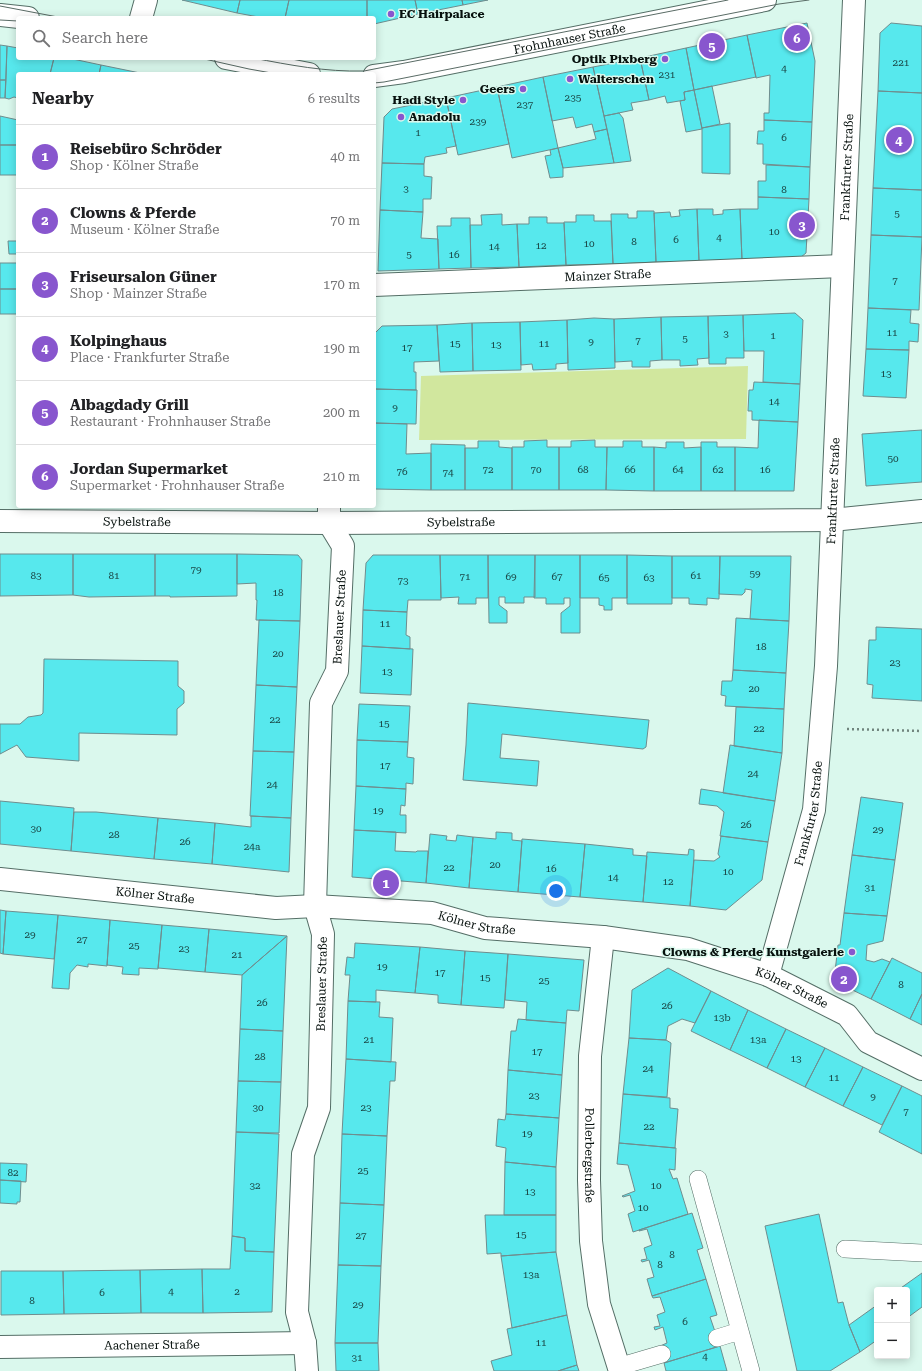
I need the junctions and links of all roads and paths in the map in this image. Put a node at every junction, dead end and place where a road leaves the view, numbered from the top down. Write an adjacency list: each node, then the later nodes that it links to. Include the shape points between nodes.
1 (146, 0): 6 (street)
2 (765, 0): 9 (street, Frohnhauser Straße)
3 (854, 0): 10 (street, Frankfurter Straße)
4 (0, 14): 5 (street)
5 (16, 16)
6 (142, 16)
7 (236, 60): 8 (street)
8 (299, 72)
9 (376, 76)
10 (842, 266): 11 (street, Mainzer Straße); 14 (street, Frankfurter Straße)
11 (376, 285)
12 (922, 511): 14 (street, Sybelstraße)
13 (329, 515): 14 (street, Sybelstraße); 15 (street, Sybelstraße); 19 (street, Breslauer Straße, via 343,546 337,670 321,703)
14 (832, 520): 16 (street, Frankfurter Straße)
15 (0, 521)
16 (821, 729): 17 (path); 21 (street, Frankfurter Straße, via 814,810)
17 (922, 731)
18 (0, 879): 19 (street, Kölner Straße, via 276,908)
19 (315, 906): 20 (street, Kölner Straße, via 432,913 485,928); 28 (street, Breslauer Straße, via 323,934 319,1108 304,1154 297,1312)
20 (603, 937): 21 (street, Kölner Straße, via 688,949); 31 (street, Pollerbergstraße, via 590,1056 591,1241 599,1304)
21 (768, 974): 22 (street, Kölner Straße, via 847,1015 868,1042)
22 (922, 1069)
23 (698, 1179): 26 (lane)
24 (845, 1249): 25 (lane)
25 (922, 1253)
26 (740, 1330): 27 (lane); 33 (lane)
27 (717, 1338)
28 (305, 1343): 29 (street, Aachener Straße); 32 (street, Breslauer Straße)
29 (0, 1347)
30 (662, 1354): 31 (lane)
31 (619, 1369)
32 (307, 1371)
33 (751, 1371)

